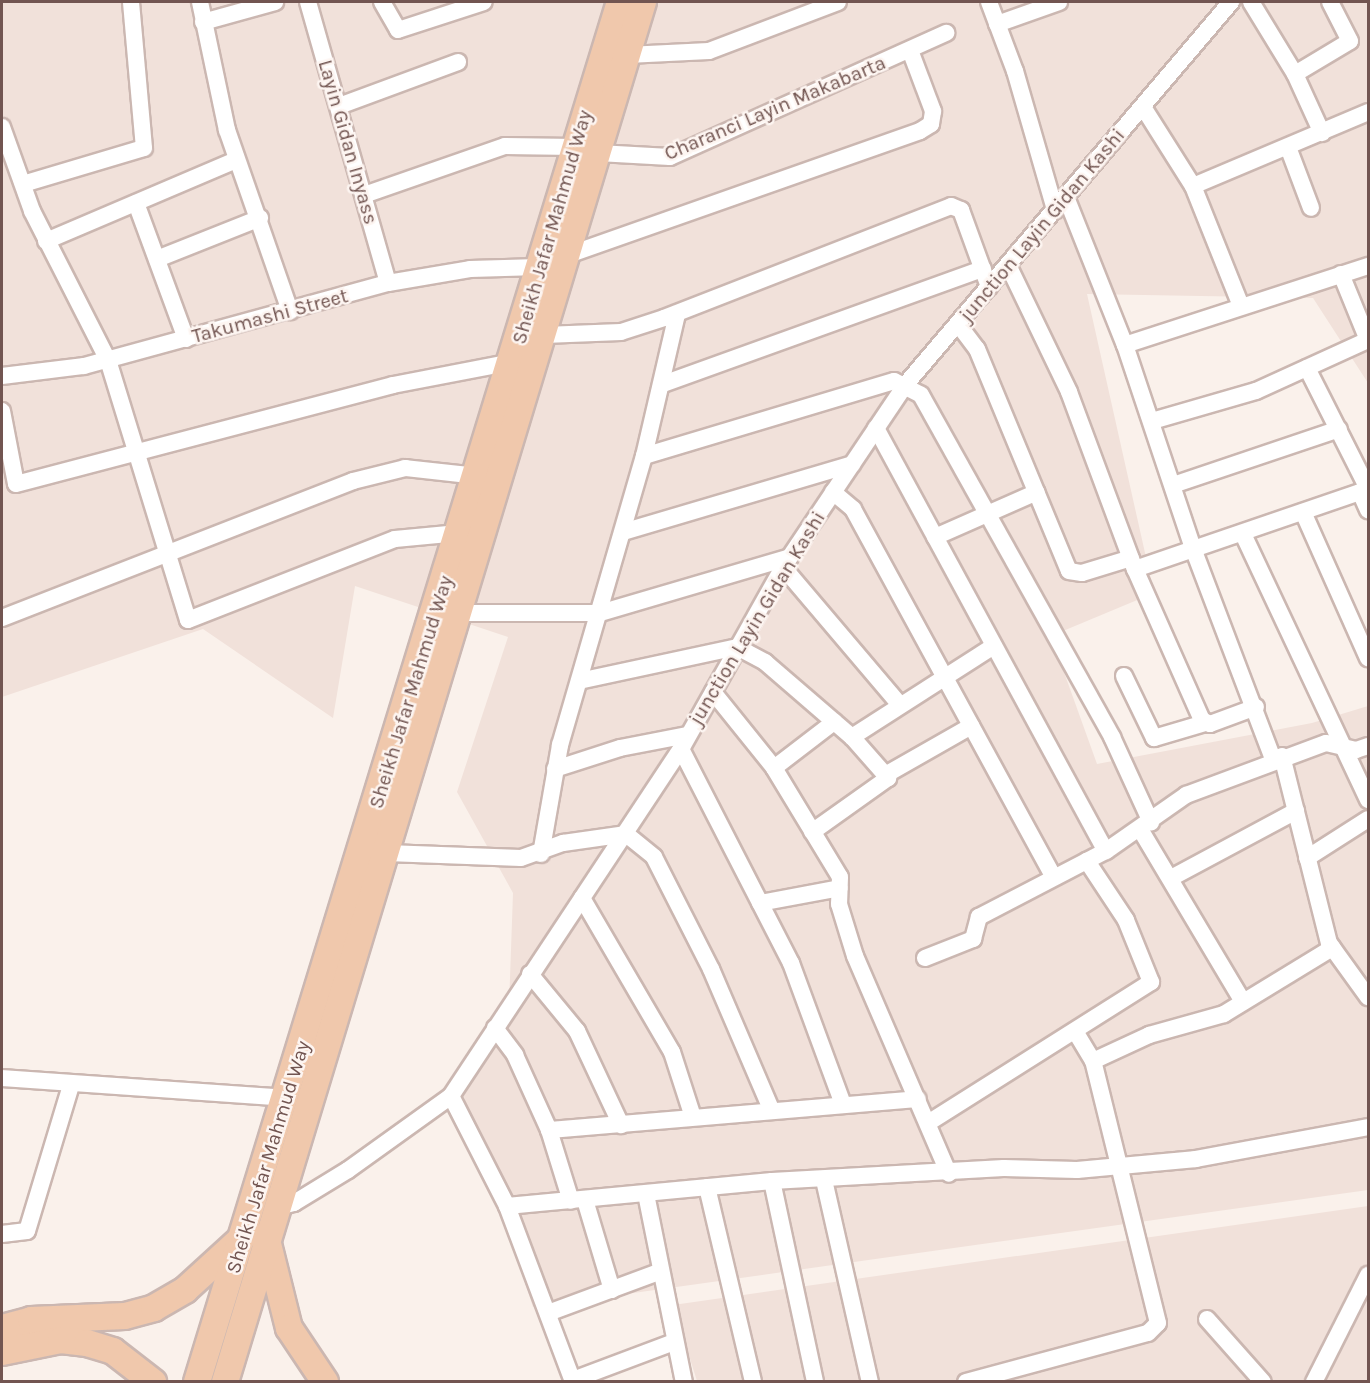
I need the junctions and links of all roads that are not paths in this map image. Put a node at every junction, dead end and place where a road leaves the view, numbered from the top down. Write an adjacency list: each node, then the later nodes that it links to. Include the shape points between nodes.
1 (131, 2): 32 (street, via 144,148)
2 (200, 2): 17 (street)
3 (275, 2): 17 (street)
4 (308, 2): 24 (street, Layin Gidan Inyass)
5 (382, 2): 15 (street, via 398,30)
6 (484, 2): 15 (street)
7 (620, 2): 30 (main road, Sheikh Jafar Mahmud Way)
8 (643, 2): 21 (main road, Sheikh Jafar Mahmud Way)
9 (838, 2): 16 (street)
10 (989, 2): 18 (street)
11 (1059, 2): 18 (street)
12 (1230, 2): 25 (street, junction Layin Gidan Kashi)
13 (1251, 2): 23 (street)
14 (1330, 2): 23 (street, via 1350,41)
15 (455, 6)
16 (810, 6): 21 (street, via 709,51)
17 (203, 22): 31 (street)
18 (997, 24): 38 (street)
19 (946, 33): 20 (street, Charanci Layin Makabarta)
20 (910, 50): 30 (street, Charanci Layin Makabarta, via 670,157); 41 (street, via 933,111 931,124 920,131)
21 (627, 56): 30 (main road, Sheikh Jafar Mahmud Way)
22 (458, 62): 24 (street)
23 (1295, 74): 28 (street)
24 (339, 106): 34 (street, Layin Gidan Inyass)
25 (1143, 107): 33 (street); 35 (street, junction Layin Gidan Kashi)
26 (1368, 112): 28 (street)
27 (2, 127): 32 (street)
28 (1322, 133): 29 (street)
29 (1288, 147): 33 (street); 37 (street)
30 (587, 150): 34 (street, via 505,146); 41 (main road, Sheikh Jafar Mahmud Way); 45 (main road, Sheikh Jafar Mahmud Way)
31 (236, 160): 36 (street); 39 (street)
32 (23, 184): 40 (street)
33 (1193, 186): 50 (street)
34 (364, 195): 48 (street, Layin Gidan Inyass)
35 (1066, 197): 38 (street, junction Layin Gidan Kashi); 57 (street)
36 (136, 203): 40 (street); 42 (street)
37 (1311, 208)
38 (1055, 210): 43 (street, junction Layin Gidan Kashi)
39 (260, 218): 42 (street); 51 (street)
40 (46, 241): 58 (street)
41 (568, 255): 54 (main road, Sheikh Jafar Mahmud Way)
42 (157, 259): 55 (street)
43 (1008, 266): 49 (street, junction Layin Gidan Kashi); 86 (street, via 1069,392)
44 (1368, 266): 47 (street)
45 (539, 267): 48 (street, Takumashi Street, via 470,269); 59 (main road, Sheikh Jafar Mahmud Way)
46 (983, 269): 49 (street); 52 (street, via 961,210 951,206); 62 (street)
47 (1341, 274): 50 (street); 56 (street)
48 (388, 284): 51 (street, Takumashi Street)
49 (989, 287): 53 (street, junction Layin Gidan Kashi)
50 (1240, 306): 57 (street)
51 (290, 311): 55 (street, Takumashi Street)
52 (677, 314): 54 (street, via 621,332); 62 (street)
53 (958, 324): 63 (street, junction Layin Gidan Kashi); 75 (street, via 977,349)
54 (544, 335): 87 (main road, Sheikh Jafar Mahmud Way)
55 (186, 339): 58 (street, Takumashi Street)
56 (1368, 340): 60 (street)
57 (1125, 345): 65 (street)
58 (108, 360): 61 (street, Takumashi Street); 68 (street)
59 (512, 362): 68 (street, via 456,370); 71 (main road, Sheikh Jafar Mahmud Way)
60 (1307, 368): 65 (street, via 1256,391); 67 (street)
61 (2, 376)
62 (663, 384): 69 (street)
63 (906, 384): 66 (street, junction Layin Gidan Kashi); 69 (street, via 885,383); 78 (street, via 927,402)
64 (2, 411): 68 (street, via 16,484)
65 (1152, 421): 72 (street)
66 (876, 428): 70 (street, junction Layin Gidan Kashi); 82 (street)
67 (1339, 429): 72 (street); 73 (street)
68 (136, 448): 83 (street)
69 (644, 456): 79 (street)
70 (852, 464): 74 (street, junction Layin Gidan Kashi); 79 (street)
71 (477, 476): 80 (main road, Sheikh Jafar Mahmud Way); 83 (street, via 387,471)
72 (1173, 485): 84 (street)
73 (1365, 490): 76 (street); 77 (street)
74 (833, 492): 85 (street, junction Layin Gidan Kashi); 94 (street, via 853,509)
75 (1037, 492): 78 (street); 86 (street, via 1069,571 1082,573)
76 (1368, 510)
77 (1303, 512): 81 (street); 92 (street)
78 (986, 514): 82 (street); 113 (street, via 1112,737)
79 (623, 532): 88 (street)
80 (459, 533): 83 (street, via 395,539 192,623); 137 (main road, Sheikh Jafar Mahmud Way)
81 (1243, 534): 84 (street); 104 (street)
82 (935, 537): 91 (street)
83 (168, 550): 89 (street)
84 (1194, 551): 86 (street); 98 (street)
85 (787, 562): 88 (street); 90 (street, junction Layin Gidan Kashi); 97 (street)
86 (1133, 564): 100 (street)
87 (460, 613): 88 (street); 117 (main road, Sheikh Jafar Mahmud Way)
88 (600, 613): 95 (street)
89 (2, 618)
90 (737, 647): 95 (street); 96 (street, junction Layin Gidan Kashi); 99 (street, via 765,662)
91 (992, 647): 94 (street); 116 (street)
92 (1368, 658)
93 (1124, 676): 100 (street, via 1154,738)
94 (944, 677): 97 (street); 101 (street)
95 (579, 681): 108 (street)
96 (713, 692): 103 (street, junction Layin Gidan Kashi); 107 (street)
97 (900, 705): 102 (street)
98 (1256, 707): 100 (street); 106 (street)
99 (834, 722): 102 (street); 107 (street)
100 (1205, 723)
101 (971, 726): 109 (street); 121 (street)
102 (852, 737): 109 (street)
103 (684, 742): 108 (street, via 620,748); 115 (street, junction Layin Gidan Kashi); 125 (street)
104 (1347, 746): 105 (street); 106 (street, via 1326,743); 110 (street)
105 (1368, 746)
106 (1277, 757): 111 (street); 113 (street, via 1186,795)
107 (774, 768): 114 (street)
108 (555, 769): 118 (street)
109 (887, 774): 114 (street, via 888,783)
110 (1368, 800)
111 (1296, 811): 119 (street); 122 (street)
112 (1368, 819): 119 (street)
113 (1145, 825): 116 (street); 122 (street)
114 (812, 832): 123 (street, via 840,877)
115 (626, 834): 118 (street, via 563,843); 124 (street, junction Layin Gidan Kashi); 140 (street, via 654,857 711,969)
116 (1106, 851): 120 (street)
117 (387, 853): 118 (street, via 521,858); 154 (main road, Sheikh Jafar Mahmud Way)
118 (541, 854)
119 (1307, 858): 126 (street)
120 (1087, 861): 121 (street); 132 (street, via 1126,920 1151,979)
121 (1054, 877): 127 (street, via 979,917 973,939)
122 (1171, 878): 130 (street)
123 (840, 888): 125 (street); 138 (street, via 839,904 855,957)
124 (582, 898): 128 (street, junction Layin Gidan Kashi); 141 (street, via 672,1052)
125 (760, 903): 139 (street, via 791,963)
126 (1332, 948): 129 (street); 130 (street)
127 (925, 958)
128 (530, 974): 131 (street, junction Layin Gidan Kashi); 143 (street, via 577,1030)
129 (1368, 997)
130 (1243, 1002): 133 (street, via 1207,1022 1149,1035)
131 (495, 1028): 136 (street, junction Layin Gidan Kashi); 145 (street, via 515,1055)
132 (1075, 1030): 133 (street); 142 (street)
133 (1093, 1061): 146 (street)
134 (2, 1078): 135 (street)
135 (70, 1085): 137 (street); 155 (street, via 27,1231)
136 (451, 1096): 153 (street); 154 (street, junction Layin Gidan Kashi, via 348,1170 294,1203)
137 (287, 1098): 156 (main road, Sheikh Jafar Mahmud Way)
138 (918, 1099): 139 (street); 142 (street)
139 (843, 1104): 140 (street)
140 (771, 1109): 141 (street)
141 (693, 1117): 143 (street)
142 (928, 1123): 147 (street)
143 (621, 1125): 145 (street)
144 (1368, 1127): 146 (street, via 1196,1159)
145 (549, 1130): 152 (street)
146 (1118, 1162): 147 (street, via 1066,1171); 174 (street, via 1158,1323 1155,1329)
147 (949, 1174): 148 (street)
148 (824, 1180): 149 (street); 173 (street)
149 (772, 1182): 150 (street); 172 (street)
150 (707, 1187): 151 (street); 171 (street)
151 (646, 1194): 152 (street); 157 (street)
152 (578, 1201): 153 (street); 159 (street)
153 (507, 1206): 160 (street)
154 (275, 1208): 156 (main road, Sheikh Jafar Mahmud Way)
155 (2, 1234)
156 (256, 1235): 162 (main road, via 185,1290 154,1308 125,1316 31,1320); 167 (main road, Sheikh Jafar Mahmud Way); 168 (main road, Sheikh Jafar Mahmud Way); 169 (main road, via 289,1328)
157 (659, 1272): 159 (street); 163 (street)
158 (1368, 1276): 176 (street)
159 (612, 1290): 160 (street)
160 (549, 1313): 165 (street)
161 (1207, 1319): 175 (street)
162 (2, 1328)
163 (674, 1342): 165 (street); 170 (street)
164 (2, 1352): 166 (main road, via 61,1340 87,1343 113,1351)
165 (573, 1381)
166 (153, 1382)
167 (197, 1382)
168 (225, 1382)
169 (325, 1382)
170 (684, 1382)
171 (753, 1382)
172 (815, 1382)
173 (870, 1382)
174 (966, 1382)
175 (1263, 1382)
176 (1314, 1382)

